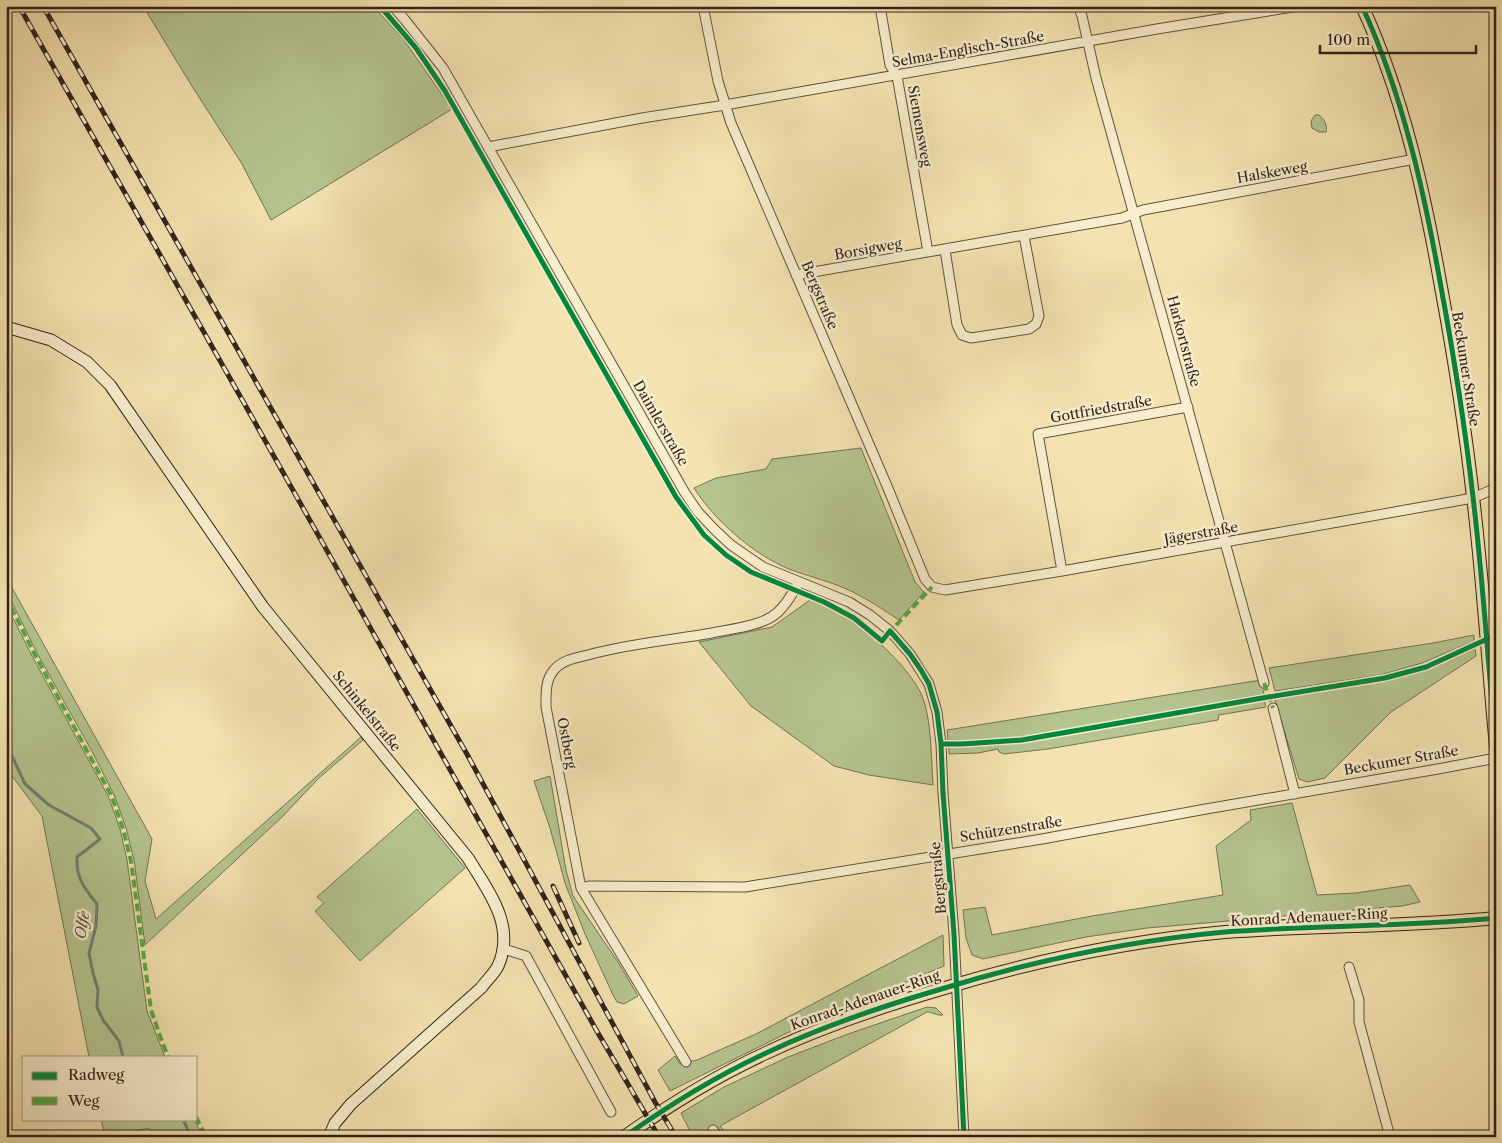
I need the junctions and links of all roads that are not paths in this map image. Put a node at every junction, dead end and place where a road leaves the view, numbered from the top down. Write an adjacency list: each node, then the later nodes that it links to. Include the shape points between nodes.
1 (393, 6): 10 (street, Daimlerstraße, via 443,68)
2 (703, 6): 9 (street, Bergstraße)
3 (880, 6): 8 (street, Siemensweg, via 890,65)
4 (1078, 6): 7 (street, Harkortstraße)
5 (1299, 6): 7 (street, Selma-Englisch-Straße)
6 (1362, 6): 11 (main road, Beckumer Straße, via 1396,92)
7 (1087, 42): 8 (street, Selma-Englisch-Straße); 12 (street, Harkortstraße)
8 (897, 76): 9 (street, Selma-Englisch-Straße); 15 (street, Siemensweg)
9 (725, 105): 10 (street, Selma-Englisch-Straße); 16 (street, Bergstraße)
10 (488, 146): 23 (street, Daimlerstraße, via 698,512 739,551 763,567)
11 (1415, 160): 12 (street, Halskeweg); 20 (main road, Beckumer Straße, via 1454,357)
12 (1134, 213): 13 (street, Borsigweg); 18 (street, Harkortstraße)
13 (1024, 236): 14 (street, Borsigweg); 14 (street, via 1039,316 1029,329 972,338 962,335 957,325)
14 (945, 250): 15 (street, Borsigweg)
15 (928, 252): 16 (street, Borsigweg)
16 (796, 275): 24 (street, Bergstraße, via 924,578)
17 (6, 327): 35 (street, Schinkelstraße, via 51,340 87,362 110,385 263,607 468,858 499,912 504,929)
18 (1188, 408): 21 (street, Harkortstraße); 22 (street, Gottfriedstraße, via 1038,434)
19 (1496, 488): 20 (street, Jägerstraße)
20 (1474, 498): 21 (street, Jägerstraße); 28 (main road, Beckumer Straße)
21 (1226, 542): 22 (street, Jägerstraße); 26 (street, Harkortstraße)
22 (1062, 571): 24 (street, Jägerstraße, via 945,590)
23 (799, 582): 25 (street, Daimlerstraße, via 849,602); 33 (street, Ostberg, via 776,614 762,621 598,652 566,661 554,670 548,680 546,706)
24 (932, 587)
25 (890, 631): 32 (street, Bergstraße, via 921,670 934,698 941,744)
26 (1264, 684)
27 (1273, 708): 31 (street)
28 (1496, 747)
29 (1496, 758): 30 (street, Beckumer Straße)
30 (1312, 791): 31 (street, Schützenstraße)
31 (1295, 794): 32 (street, Schützenstraße)
32 (947, 853): 33 (street, Schützenstraße, via 745,886); 37 (street, Bergstraße)
33 (581, 888): 38 (street, Ostberg)
34 (1496, 918): 37 (main road, Konrad-Adenauer-Ring, via 1268,929 1143,942 1065,956)
35 (504, 949): 39 (street, via 526,956); 40 (street, Schinkelstraße, via 497,968 481,988 351,1104 335,1122)
36 (1349, 967): 43 (street, via 1359,1000 1359,1022)
37 (956, 984): 41 (main road, Konrad-Adenauer-Ring, via 875,1010 765,1053 680,1099); 42 (street, Bergstraße)
38 (686, 1062)
39 (611, 1112)
40 (329, 1137)
41 (624, 1137)
42 (964, 1137)
43 (1390, 1137)

